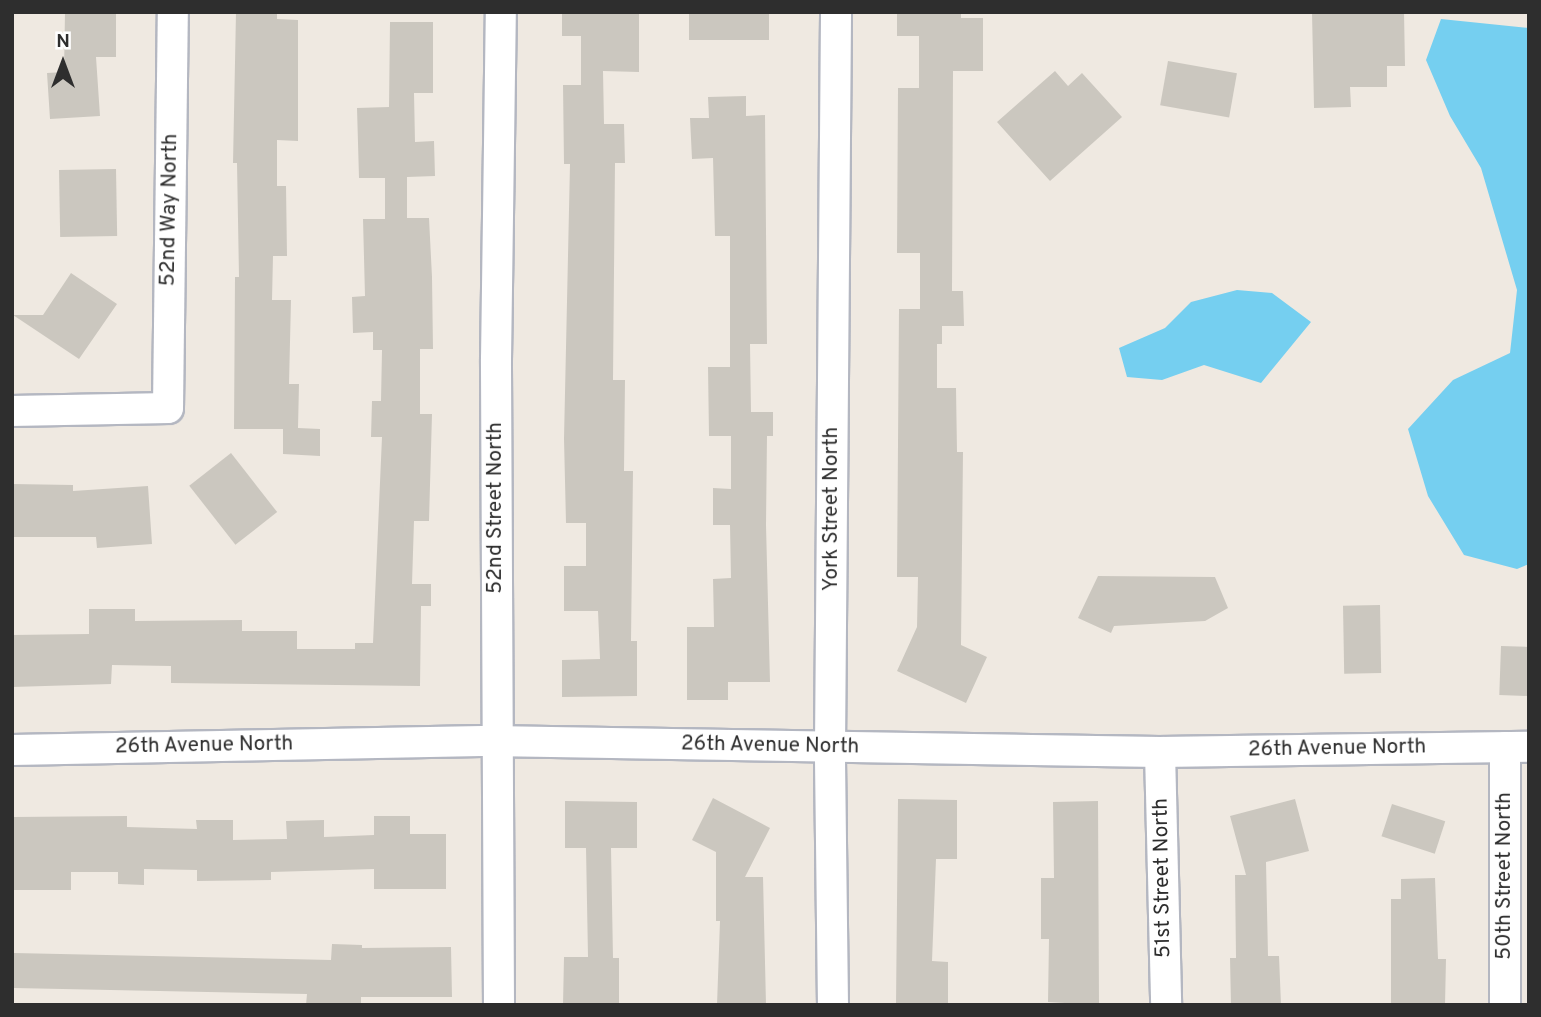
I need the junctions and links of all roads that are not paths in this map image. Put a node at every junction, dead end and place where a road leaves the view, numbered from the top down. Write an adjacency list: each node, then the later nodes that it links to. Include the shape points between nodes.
1 (173, 12): 4 (street, 52nd Way North, via 168,408)
2 (501, 12): 5 (street, 52nd Street North)
3 (836, 12): 6 (street, York Street North)
4 (12, 411)
5 (495, 741): 6 (street, 26th Avenue North); 8 (street, 26th Avenue North); 10 (street, 52nd Street North)
6 (830, 747): 9 (street, 26th Avenue North); 11 (street, York Street North)
7 (1517, 747): 9 (street, 26th Avenue North); 13 (street, 50th Street North)
8 (12, 750)
9 (1160, 752): 12 (street, 51st Street North)
10 (499, 1005)
11 (833, 1005)
12 (1166, 1005)
13 (1505, 1005)

